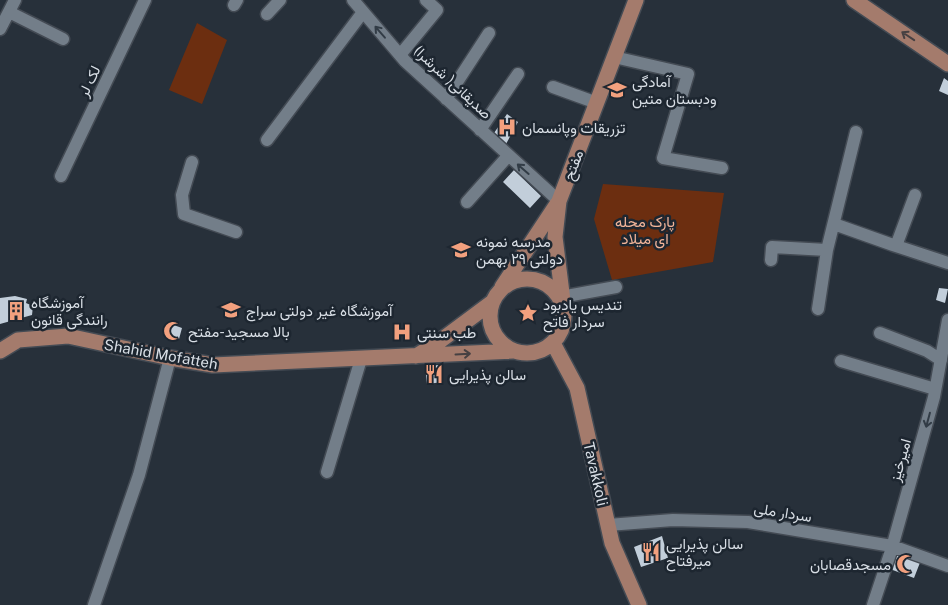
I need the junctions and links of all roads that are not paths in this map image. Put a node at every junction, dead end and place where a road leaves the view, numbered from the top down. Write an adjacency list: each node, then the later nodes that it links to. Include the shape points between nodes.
1 (145, 0): 26 (street, لک لر)
2 (280, 0): 9 (street)
3 (353, 0): 8 (street, (شرشرا )صدیقانی)
4 (426, 0): 13 (street, via 437,10)
5 (636, 0): 14 (main road, مفتح)
6 (854, 0): 15 (main road, one-way to 6)
7 (12, 6): 10 (street); 12 (street)
8 (363, 12): 13 (street, (شرشرا )صدیقانی, one-way to 8); 22 (street)
9 (267, 14)
10 (0, 29)
11 (489, 33): 18 (street)
12 (62, 40)
13 (400, 55): 18 (street, (شرشرا )صدیقانی)
14 (614, 57): 19 (main road, مفتح); 25 (street, via 688,74 663,158)
15 (948, 64)
16 (518, 74): 20 (street)
17 (553, 87): 19 (street)
18 (446, 99): 20 (street, (شرشرا )صدیقانی)
19 (596, 103): 28 (main road, مفتح)
20 (480, 130): 23 (street, (شرشرا )صدیقانی)
21 (856, 132): 30 (street)
22 (267, 140)
23 (508, 156): 28 (street, (شرشرا )صدیقانی, one-way to 23); 29 (street)
24 (192, 162): 31 (street, via 182,195 184,214)
25 (722, 168)
26 (61, 176)
27 (915, 194): 32 (street)
28 (559, 201): 36 (main road); 39 (main road, مفتح, via 555,237)
29 (467, 202)
30 (834, 224): 32 (street); 33 (street)
31 (236, 232)
32 (896, 246): 35 (street)
33 (827, 250): 34 (street, via 772,247); 40 (street)
34 (771, 260)
35 (948, 262)
36 (502, 287): 38 (main road); 39 (main road, via 513,280 539,280 551,287)
37 (616, 287): 39 (street)
38 (491, 303): 45 (main road, via 489,314 493,331 503,345); 46 (main road)
39 (562, 303): 43 (main road, via 564,321)
40 (818, 309)
41 (948, 320): 49 (street, امیرخیز)
42 (880, 333): 49 (street, via 927,351)
43 (553, 343): 45 (main road, via 535,352); 53 (main road, Tavakkoli, via 577,388)
44 (0, 351): 47 (main road, Shahid Mofatteh, via 18,340 68,336)
45 (514, 351): 46 (main road, Shahid Mofatteh, one-way to 45)
46 (414, 356): 48 (main road, Shahid Mofatteh)
47 (170, 358): 48 (main road, Shahid Mofatteh, via 213,365); 56 (street, via 139,475)
48 (362, 359): 52 (street)
49 (941, 360): 51 (street, امیرخیز)
50 (841, 361): 51 (street)
51 (936, 389): 54 (street, امیرخیز, one-way to 54)
52 (327, 472)
53 (608, 525): 54 (street, سردار ملی, via 672,520 748,522); 57 (main road, Tavakkoli, via 612,543)
54 (892, 546): 55 (street, سردار ملی); 58 (street, امیرخیز)
55 (948, 566)
56 (94, 605)
57 (639, 605)
58 (873, 605)

